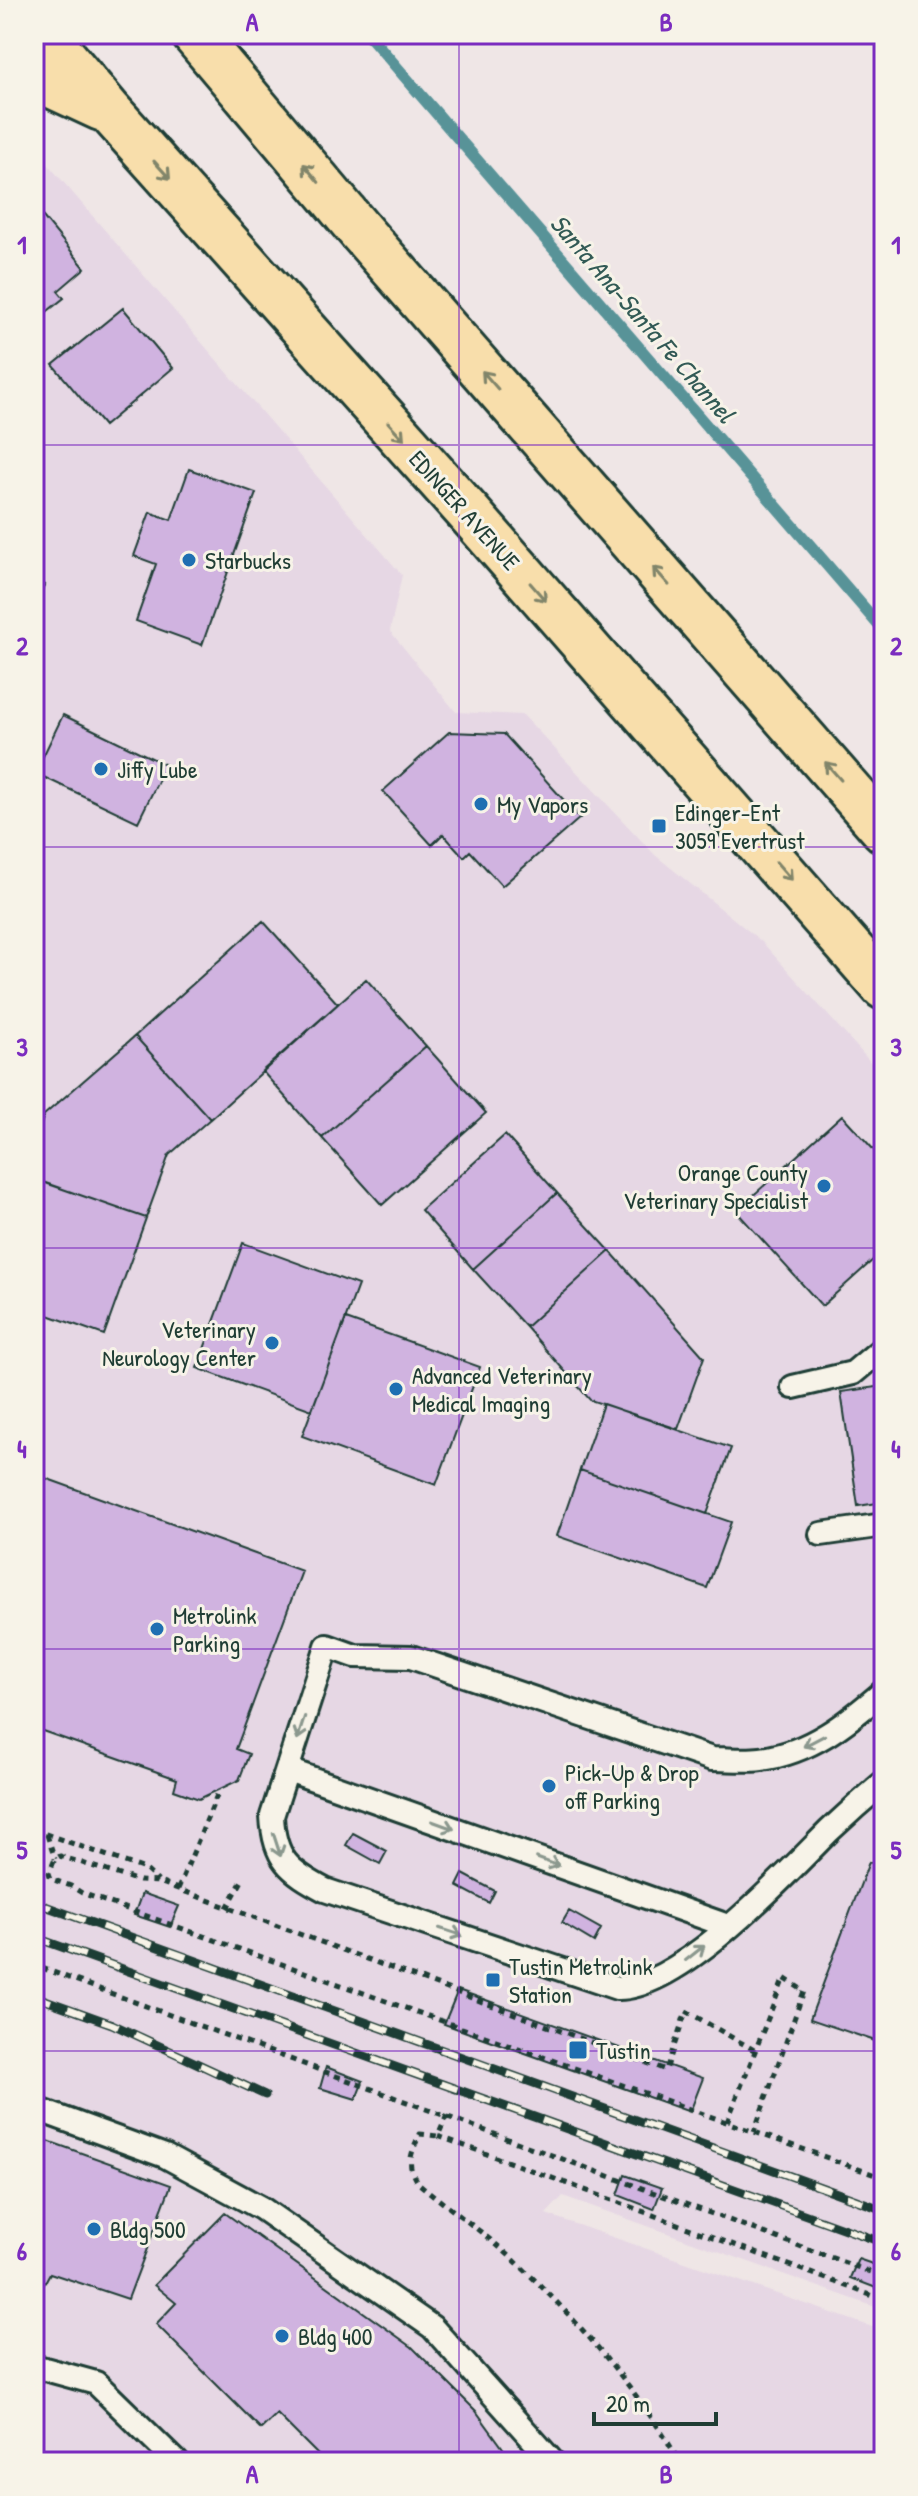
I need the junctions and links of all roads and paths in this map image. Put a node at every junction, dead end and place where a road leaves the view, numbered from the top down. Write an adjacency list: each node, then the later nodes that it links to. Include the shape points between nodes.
1 (45, 34): 4 (main road, EDINGER AVENUE)
2 (194, 34): 5 (main road, one-way to 2)
3 (34, 77): 4 (main road)
4 (110, 112): 6 (main road, EDINGER AVENUE, one-way to 6)
5 (884, 830)
6 (884, 987)
7 (884, 1347): 8 (lane, via 853,1373)
8 (793, 1387)
9 (884, 1525): 10 (lane)
10 (821, 1534)
11 (884, 1691): 12 (lane, one-way to 12, via 844,1724 790,1753 712,1759 411,1657 355,1656 327,1646)
12 (288, 1770): 22 (lane, one-way to 22); 22 (lane, one-way to 22, via 272,1816 273,1836 281,1857 298,1876 325,1890 617,1988 639,1986 665,1973)
13 (884, 1782): 22 (lane)
14 (219, 1790): 20 (path)
15 (34, 1830): 16 (path)
16 (46, 1834): 17 (path); 19 (path, via 145,1869)
17 (55, 1859): 19 (path, via 60,1856 139,1881); 27 (path, via 51,1879 82,1893)
18 (244, 1877): 21 (path)
19 (159, 1882): 20 (path)
20 (178, 1889): 21 (path)
21 (227, 1908): 24 (path, via 666,2070 686,2011)
22 (728, 1926)
23 (42, 1968): 26 (path)
24 (754, 2050): 27 (path); 28 (path, via 784,1978 804,1991)
25 (34, 2108): 35 (lane, via 165,2156 261,2208 432,2327)
26 (447, 2115): 29 (path); 31 (path)
27 (727, 2122): 28 (path)
28 (754, 2132): 30 (path)
29 (438, 2136): 32 (path); 36 (path, via 420,2134 409,2157 417,2182 511,2257 556,2301 628,2383)
30 (884, 2178)
31 (884, 2277)
32 (884, 2300)
33 (34, 2366): 34 (lane, via 96,2383)
34 (177, 2462)
35 (553, 2462)
36 (680, 2462)

